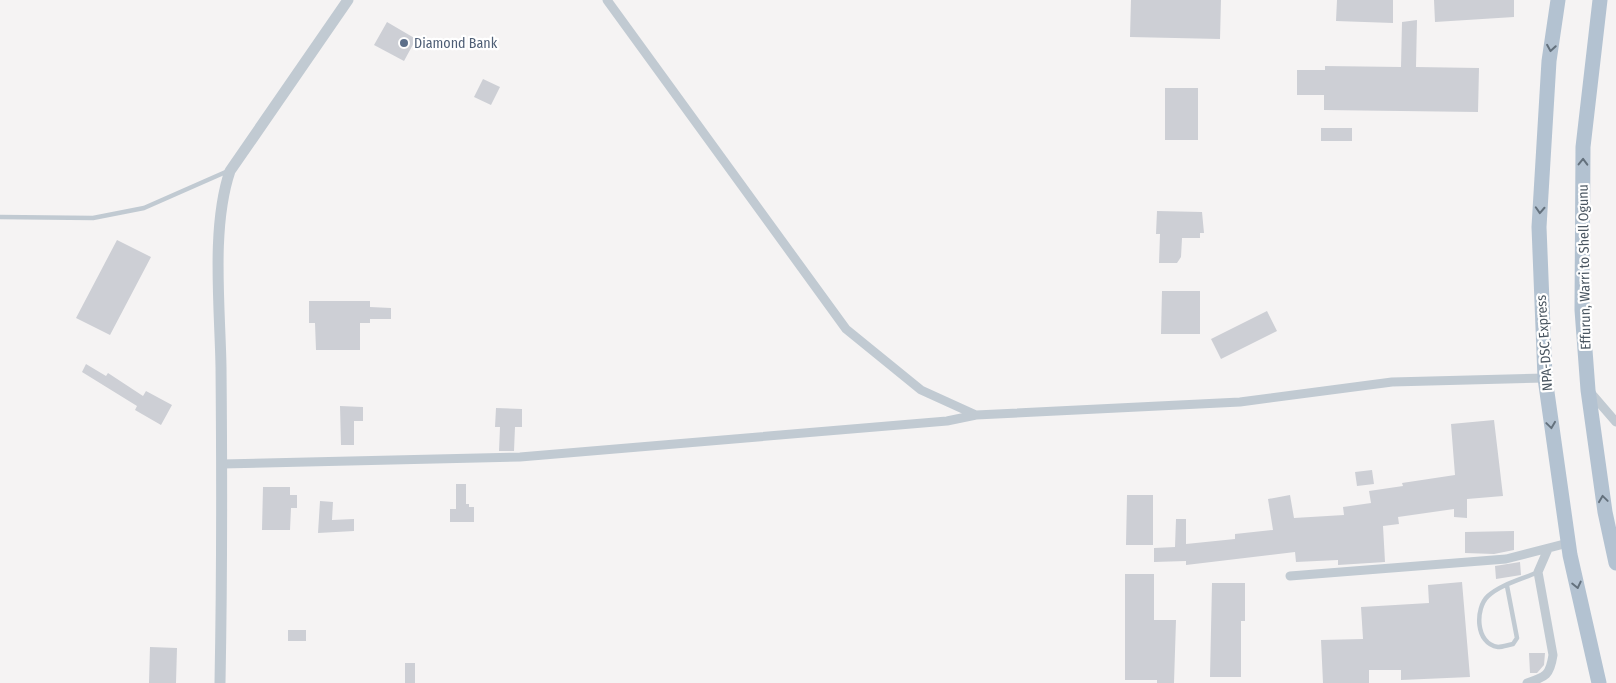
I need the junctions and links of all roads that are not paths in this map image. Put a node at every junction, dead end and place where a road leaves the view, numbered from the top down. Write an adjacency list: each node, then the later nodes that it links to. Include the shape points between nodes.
1 (348, 0): 5 (street)
2 (607, 0): 9 (street, via 846,329 922,390)
3 (1558, 0): 7 (main road, NPA-DSC Express, one-way to 7, via 1549,61 1540,227)
4 (1600, 0): 8 (main road, Effurun, Warri to Shell Ogunu, one-way to 4, via 1582,310 1583,148)
5 (230, 171): 6 (lane, via 144,208 93,218); 11 (street, via 221,208 219,250)
6 (0, 217)
7 (1545, 378): 9 (street, via 1392,382 1240,402); 12 (main road, NPA-DSC Express, one-way to 12)
8 (1588, 390): 10 (street); 14 (main road, Effurun, Warri to Shell Ogunu, one-way to 8, via 1605,512)
9 (976, 415): 11 (street, via 947,421 520,457)
10 (1616, 422)
11 (222, 464): 18 (street)
12 (1568, 543): 13 (street); 20 (main road, NPA-DSC Express, one-way to 20)
13 (1548, 549): 15 (street); 16 (street, via 1506,559)
14 (1616, 563)
15 (1538, 572): 17 (lane); 19 (street, via 1553,655 1551,669 1543,678)
16 (1290, 576)
17 (1507, 586): 17 (lane, via 1487,597 1479,616 1481,634 1488,643 1498,647 1513,644 1517,638)
18 (220, 683)
19 (1527, 683)
20 (1599, 683)

